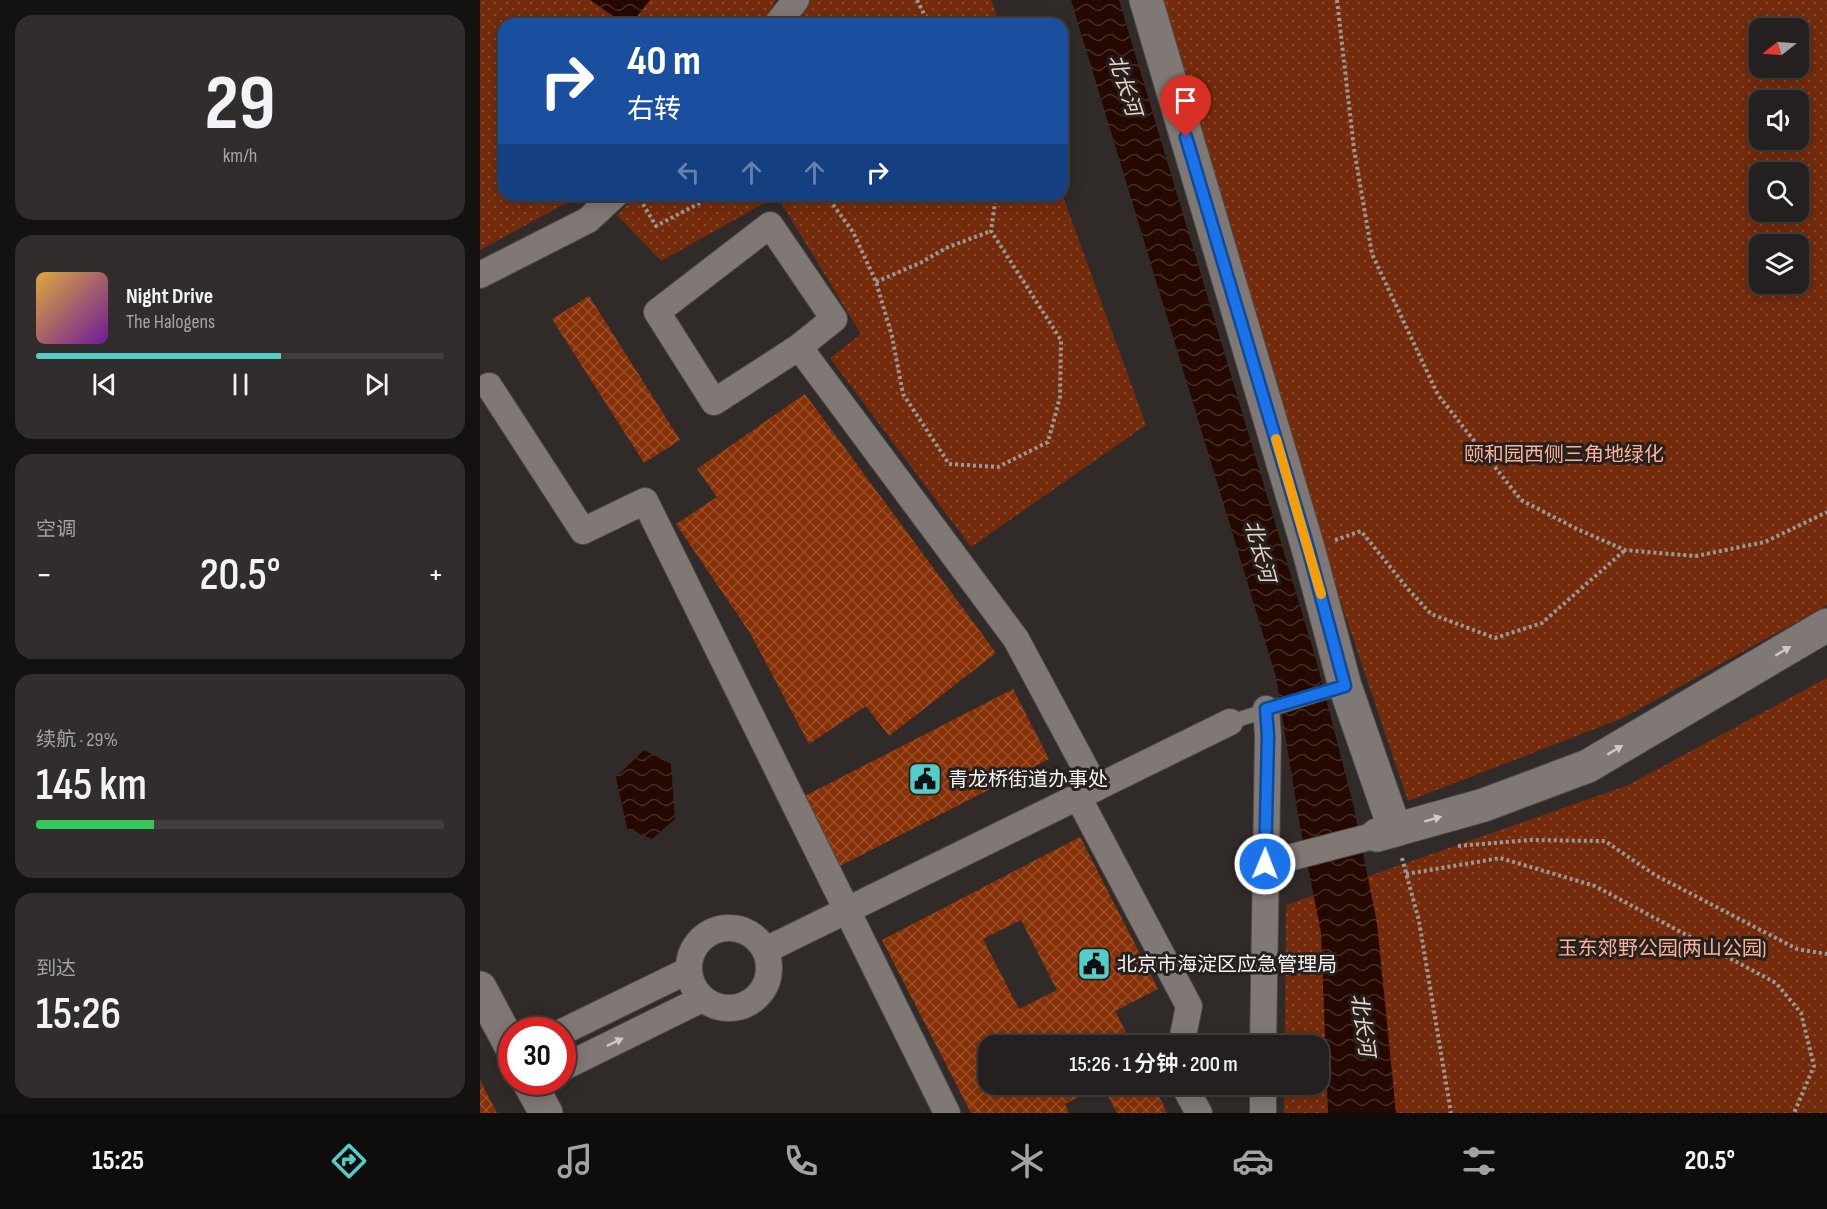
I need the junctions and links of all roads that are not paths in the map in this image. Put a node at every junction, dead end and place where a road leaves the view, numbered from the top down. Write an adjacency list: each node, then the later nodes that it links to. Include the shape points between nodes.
1 (796, 0): 3 (street)
2 (1146, 0): 9 (street, via 1308,548)
3 (782, 18)
4 (609, 201): 5 (street, via 588,220)
5 (480, 275)
6 (799, 347): 6 (street, via 714,402 657,312 770,225 834,320); 12 (street, via 1016,639)
7 (489, 386): 15 (street, via 583,531 645,501)
8 (1827, 625): 13 (street, one-way to 8, via 1484,805 1588,766)
9 (1339, 688): 10 (lane); 13 (street)
10 (1273, 707): 11 (lane); 14 (street, via 1268,736)
11 (1230, 722): 12 (street)
12 (1087, 792): 15 (street); 22 (street, via 1189,1006)
13 (1386, 832): 14 (street)
14 (1272, 862): 23 (street)
15 (847, 910): 16 (street); 29 (street)
16 (766, 950): 17 (street, via 748,932 722,927 699,940 692,950); 19 (street, via 769,978 753,1000 741,1007 728,1008)
17 (689, 970): 19 (street, via 693,988); 21 (street)
18 (480, 988): 20 (street)
19 (702, 999): 24 (street, one-way to 19)
20 (498, 1022)
21 (576, 1025)
22 (1182, 1035)
23 (1264, 1035)
24 (576, 1061)
25 (538, 1095): 28 (street)
26 (1189, 1095): 30 (street)
27 (1263, 1095): 31 (street)
28 (546, 1113)
29 (946, 1113)
30 (1199, 1113)
31 (1263, 1113)

